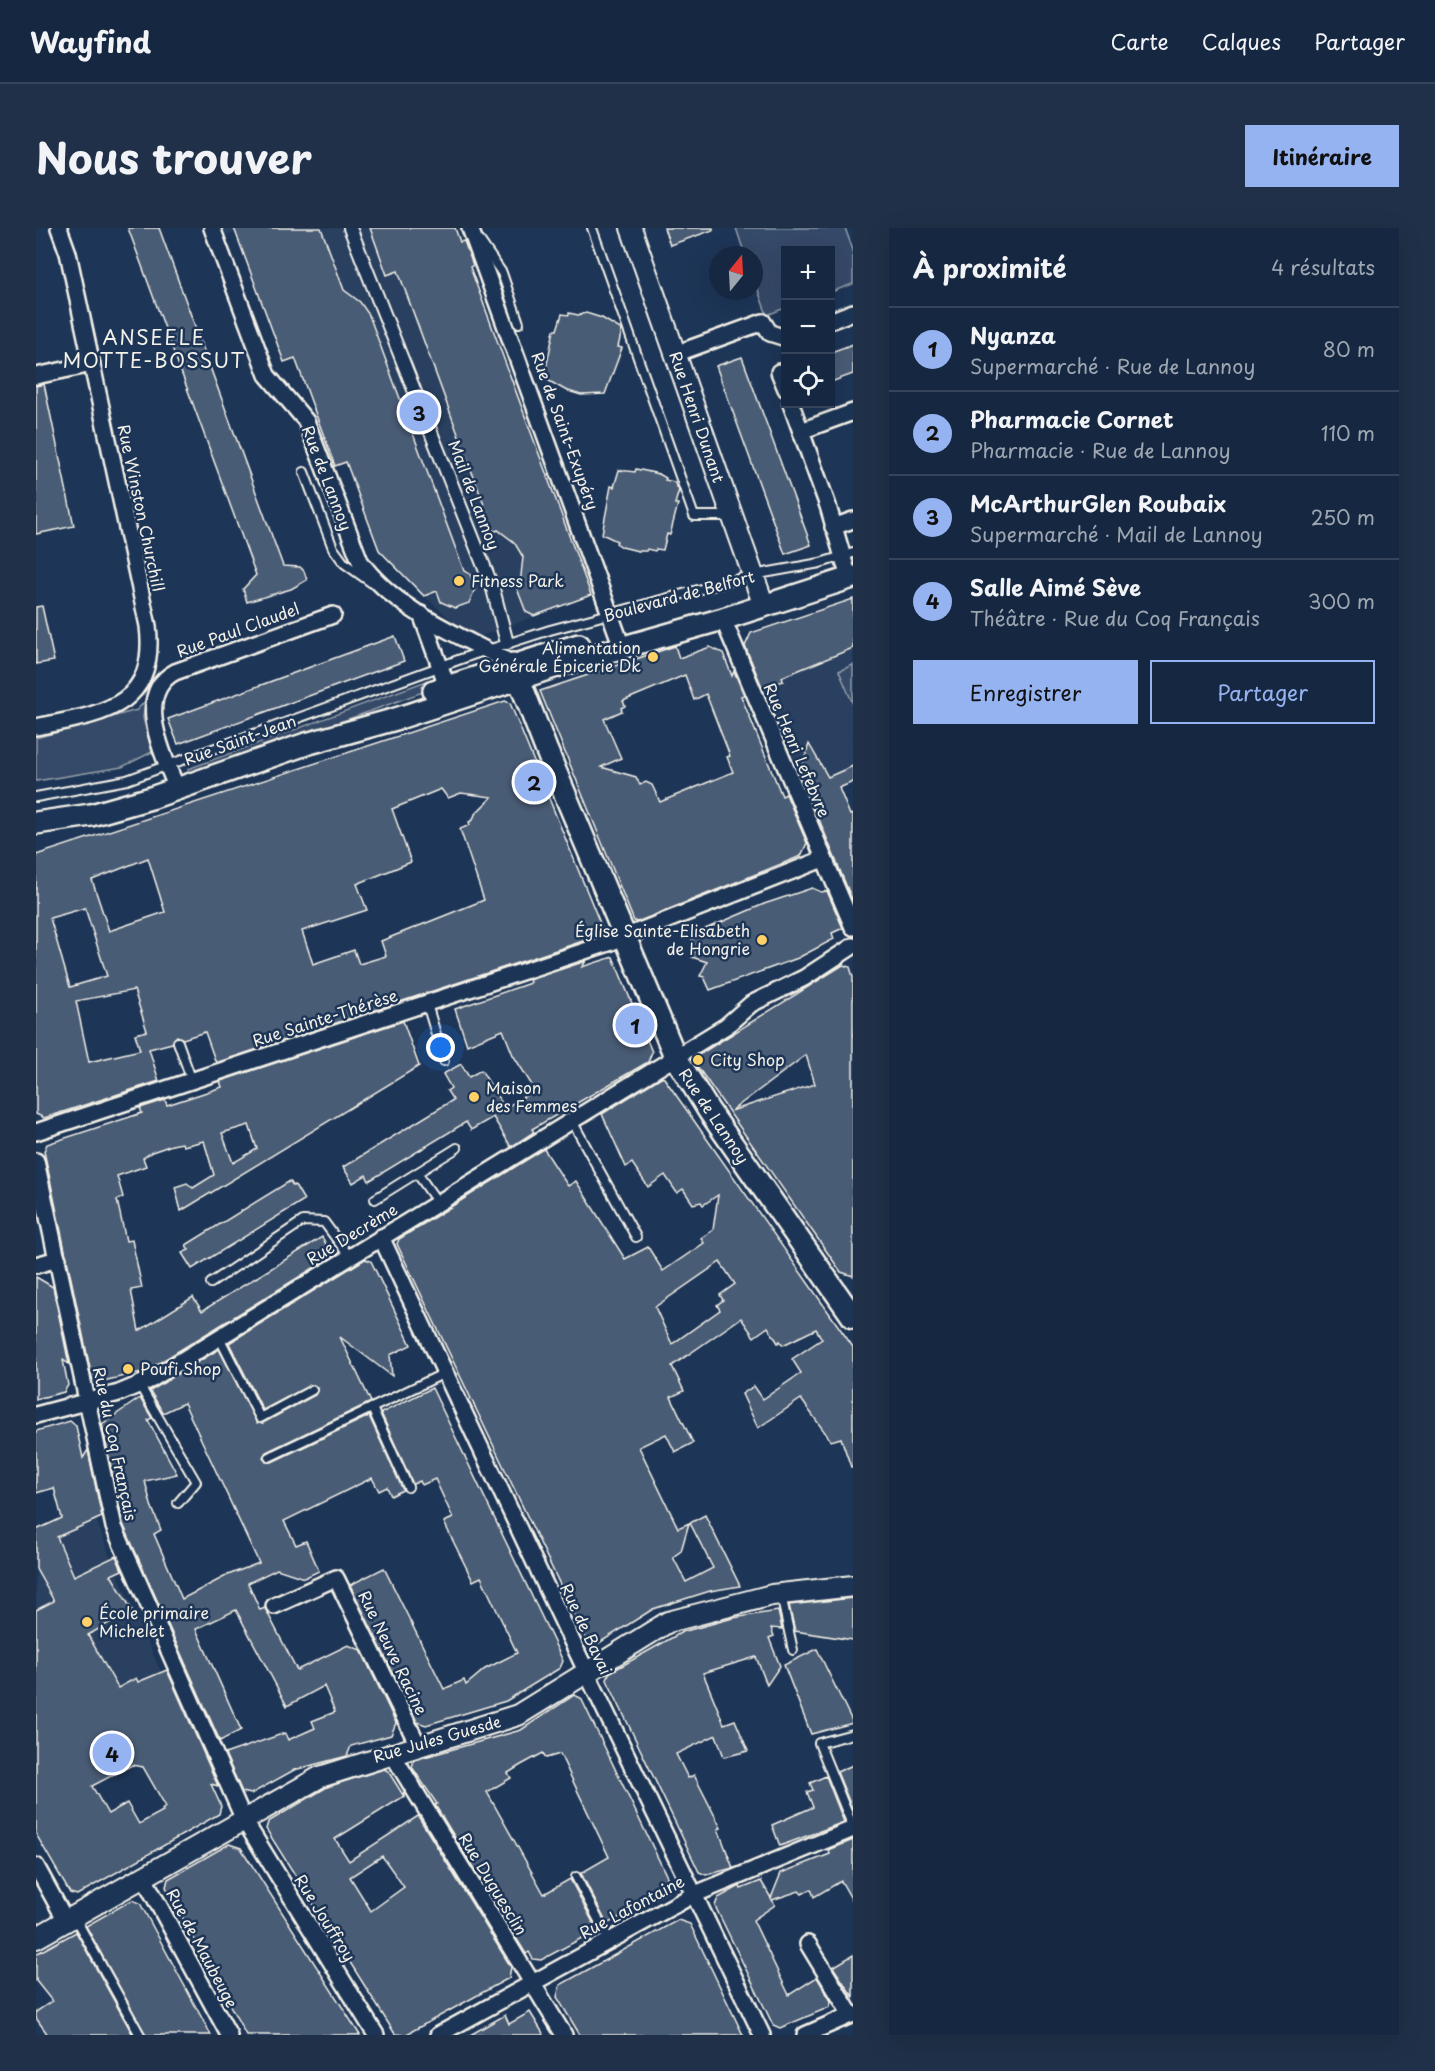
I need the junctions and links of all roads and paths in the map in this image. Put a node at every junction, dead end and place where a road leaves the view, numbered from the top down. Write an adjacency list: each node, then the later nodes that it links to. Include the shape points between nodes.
1 (59, 228): 12 (street, Rue Winston Churchill)
2 (212, 228): 26 (street, Rue de Lannoy, via 267,375 306,421 356,553 372,577)
3 (350, 228): 32 (street, Mail de Lannoy, via 493,590)
4 (471, 228): 9 (lane, via 502,273); 31 (street, Rue de Saint-Exupéry)
5 (592, 228): 20 (lane, via 694,516)
6 (631, 228): 11 (street, Rue Henri Dunant)
7 (853, 312): 8 (street)
8 (835, 319)
9 (519, 323)
10 (781, 337): 11 (street, via 770,333 763,322)
11 (675, 354): 20 (street, Rue Henri Dunant)
12 (92, 364): 14 (street); 37 (street, Rue Winston Churchill, via 148,626 149,647 141,677 120,704 104,712)
13 (779, 372): 15 (street)
14 (36, 376)
15 (781, 377)
16 (793, 408): 18 (street)
17 (853, 412): 18 (street)
18 (801, 430): 22 (street)
19 (304, 472): 26 (lane, via 337,555)
20 (732, 516): 24 (street, Rue Henri Dunant)
21 (853, 520): 22 (street)
22 (833, 527): 23 (street)
23 (847, 554): 24 (lane, Boulevard de Belfort); 25 (street)
24 (753, 575): 27 (street, Rue Henri Dunant); 31 (lane, Boulevard de Belfort)
25 (851, 578): 27 (main road, Boulevard de Belfort)
26 (396, 598): 28 (street, Rue de Lannoy)
27 (762, 601): 30 (main road, Boulevard de Belfort); 31 (main road, Boulevard de Belfort, via 738,599)
28 (421, 614): 33 (street, Rue de Lannoy); 34 (street)
29 (333, 615): 38 (street, Rue Paul Claudel, via 170,675 156,697 153,714)
30 (723, 619): 31 (main road, Boulevard de Belfort); 42 (street, Rue Henri Lefebvre)
31 (617, 632): 32 (lane, Boulevard de Belfort); 35 (main road, Boulevard de Belfort)
32 (507, 644): 33 (lane, Rue Saint-Jean); 35 (lane, Rue de Lannoy)
33 (487, 650): 34 (lane, Rue Saint-Jean); 35 (street, Rue de Lannoy)
34 (440, 667): 36 (street); 38 (lane, Rue Saint-Jean)
35 (516, 671): 36 (main road, Rue Saint-Jean); 44 (main road, Rue de Lannoy)
36 (449, 693): 39 (main road, Rue Saint-Jean, via 372,713 306,744)
37 (36, 727)
38 (169, 766): 39 (street, Rue Paul Claudel); 40 (lane, Rue Saint-Jean, via 106,786)
39 (177, 789): 41 (main road, Rue Saint-Jean, via 107,811)
40 (36, 797)
41 (36, 823)
42 (823, 859): 43 (street, Rue Henri Lefebvre); 44 (street, Rue Sainte-Thérèse)
43 (853, 927)
44 (625, 937): 46 (street, Rue Sainte-Thérèse); 48 (main road, Rue de Lannoy)
45 (853, 946): 48 (street, Rue Decrème, via 804,978 752,1004 726,1026)
46 (427, 1004): 49 (lane); 50 (street, Rue Sainte-Thérèse)
47 (178, 1042): 50 (lane)
48 (675, 1056): 51 (street, Rue Decrème); 64 (main road, Rue de Lannoy, via 702,1102)
49 (444, 1061)
50 (192, 1081): 52 (street, Rue Sainte-Thérèse)
51 (572, 1121): 57 (street, Rue Decrème); 58 (lane)
52 (36, 1132)
53 (457, 1148): 55 (lane)
54 (36, 1161): 61 (street, Rue du Coq Français)
55 (417, 1173): 56 (lane); 57 (lane)
56 (375, 1199)
57 (438, 1203): 59 (street, Rue Decrème)
58 (636, 1237)
59 (381, 1238): 60 (street, Rue Decrème); 67 (street, Rue de Bavai)
60 (349, 1256): 63 (lane, via 324,1222 303,1221); 66 (street, Rue Decrème)
61 (58, 1259): 62 (street); 70 (street, Rue du Coq Français)
62 (36, 1265)
63 (211, 1283)
64 (847, 1295): 65 (main road, Rue de Lannoy)
65 (853, 1317)
66 (219, 1337): 68 (street, Rue Decrème); 69 (lane, via 260,1418)
67 (445, 1372): 71 (lane); 80 (street, Rue de Bavai)
68 (140, 1386): 70 (street, Rue Decrème); 75 (lane, via 196,1482)
69 (312, 1390)
70 (87, 1402): 72 (street, Rue Decrème); 84 (street, Rue du Coq Français, via 114,1527)
71 (372, 1408): 73 (lane); 74 (lane)
72 (36, 1415)
73 (269, 1457)
74 (408, 1487)
75 (178, 1503)
76 (853, 1586): 77 (street, Rue Jules Guesde)
77 (780, 1594): 79 (lane); 80 (street, Rue Jules Guesde, via 669,1622)
78 (274, 1606): 82 (street, Rue Neuve Racine, via 336,1578)
79 (793, 1650)
80 (586, 1671): 82 (street, Rue Jules Guesde, via 508,1719); 89 (street, Rue de Bavai)
81 (853, 1734): 85 (lane, via 819,1743)
82 (418, 1745): 83 (street, Rue Jules Guesde)
83 (391, 1752): 84 (street, Rue Jules Guesde, via 326,1774); 94 (street, Rue Duguesclin)
84 (244, 1820): 88 (street, Rue Jules Guesde); 98 (street, Rue Jouffroy)
85 (853, 1828): 89 (street, Rue Lafontaine)
86 (36, 1866): 90 (street)
87 (576, 1877): 92 (lane)
88 (144, 1878): 90 (street, Rue Jules Guesde); 97 (street, Rue de Maubeuge)
89 (693, 1895): 92 (street, Rue Lafontaine); 101 (street, Rue de Bavai)
90 (70, 1918): 91 (street, Rue Jules Guesde); 96 (lane)
91 (36, 1938)
92 (609, 1940): 94 (street, Rue Lafontaine)
93 (808, 1944): 95 (street)
94 (532, 1983): 99 (street, Rue Lafontaine); 100 (street, Rue Duguesclin)
95 (852, 2015): 102 (street)
96 (140, 2035)
97 (229, 2035)
98 (375, 2035)
99 (438, 2035)
100 (564, 2035)
101 (762, 2035)
102 (805, 2035)

